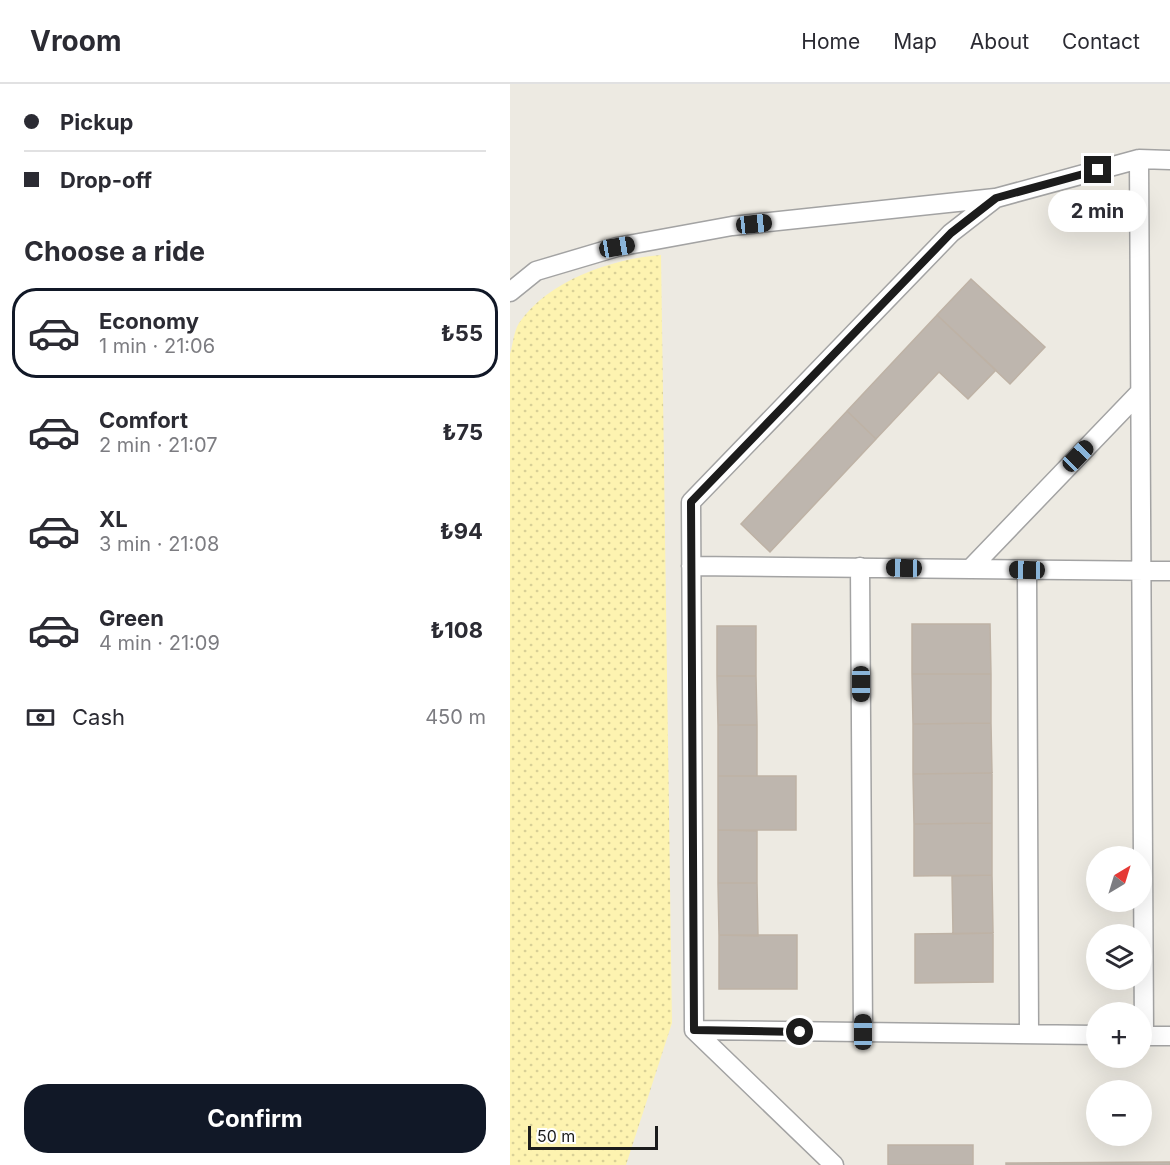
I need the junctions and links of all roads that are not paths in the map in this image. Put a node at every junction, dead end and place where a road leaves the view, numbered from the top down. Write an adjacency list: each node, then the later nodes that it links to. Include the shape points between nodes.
1 (1139, 159): 2 (street); 3 (street); 5 (street)
2 (1170, 160)
3 (996, 198): 4 (street, via 732,226 617,247 536,272); 6 (street, via 951,233 691,502)
4 (510, 292)
5 (1140, 392): 8 (street); 10 (street)
6 (692, 566): 7 (street); 13 (street)
7 (860, 567): 8 (street); 14 (street)
8 (970, 569): 9 (street)
9 (1027, 570): 10 (street); 15 (street)
10 (1141, 571): 11 (street); 12 (street)
11 (1170, 571)
12 (1143, 1002)
13 (694, 1030): 14 (street); 19 (street)
14 (863, 1032): 15 (street)
15 (1029, 1034): 16 (street)
16 (1086, 1035)
17 (1152, 1036): 18 (street)
18 (1170, 1036)
19 (834, 1165)

